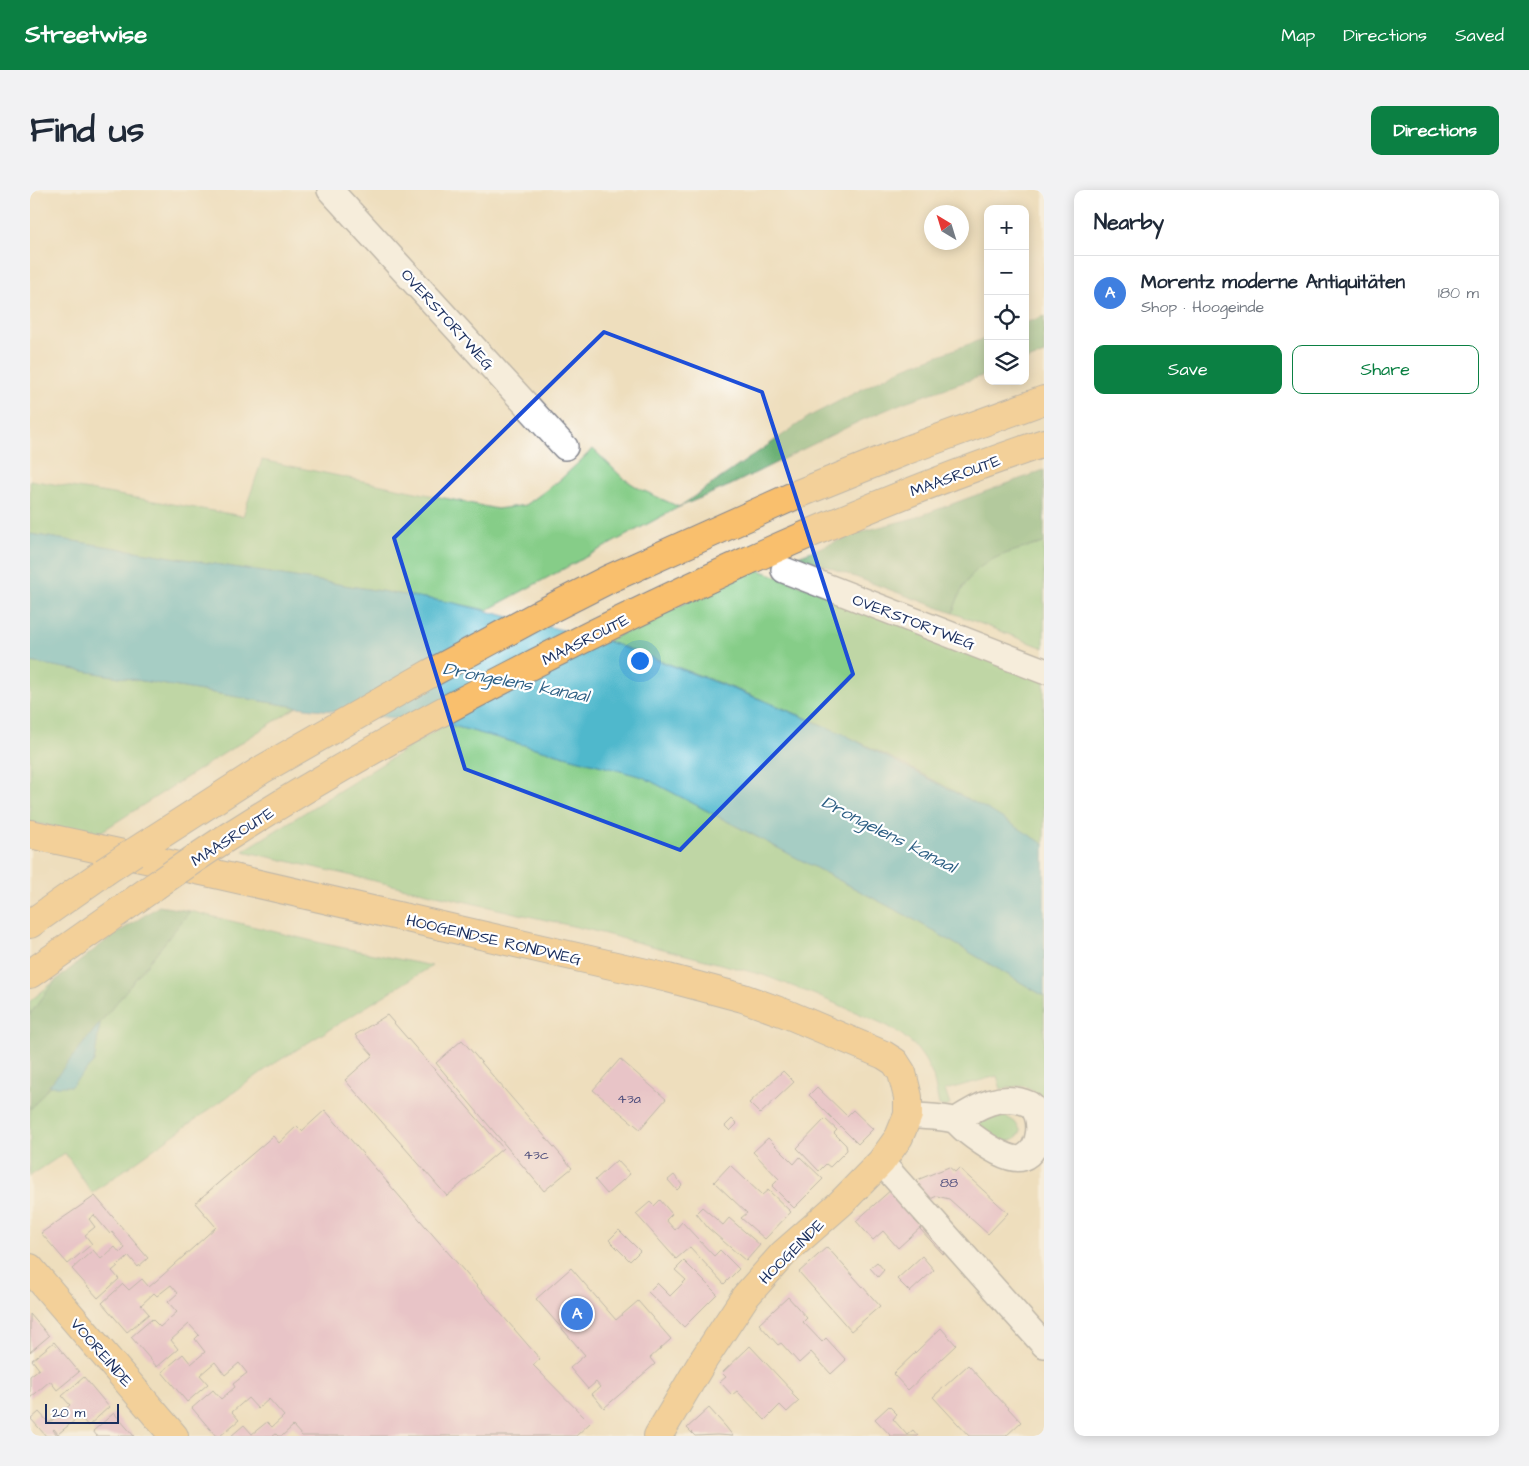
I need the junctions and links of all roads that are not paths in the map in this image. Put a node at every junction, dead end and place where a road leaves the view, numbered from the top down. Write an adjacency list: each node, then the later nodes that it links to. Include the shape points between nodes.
1 (330, 190): 4 (street, OVERSTORTWEG)
2 (1044, 400): 8 (main road, bridge, via 798,494 542,613 263,769)
3 (1044, 443): 9 (main road, MAASROUTE, bridge, via 828,524 669,596 565,649 375,749 233,833)
4 (565, 447)
5 (784, 570): 6 (street, OVERSTORTWEG)
6 (1044, 671)
7 (30, 834): 10 (main road, HOOGEINDSE RONDWEG, via 668,978 743,998 850,1040 895,1062 906,1082)
8 (30, 924)
9 (30, 974)
10 (908, 1115): 11 (street); 12 (main road, HOOGEINDE, via 899,1137)
11 (955, 1121)
12 (881, 1162): 14 (street); 16 (main road, HOOGEINDE, via 783,1254 745,1297)
13 (30, 1268): 15 (main road, VOOREINDE)
14 (1044, 1345)
15 (174, 1436)
16 (658, 1436)

